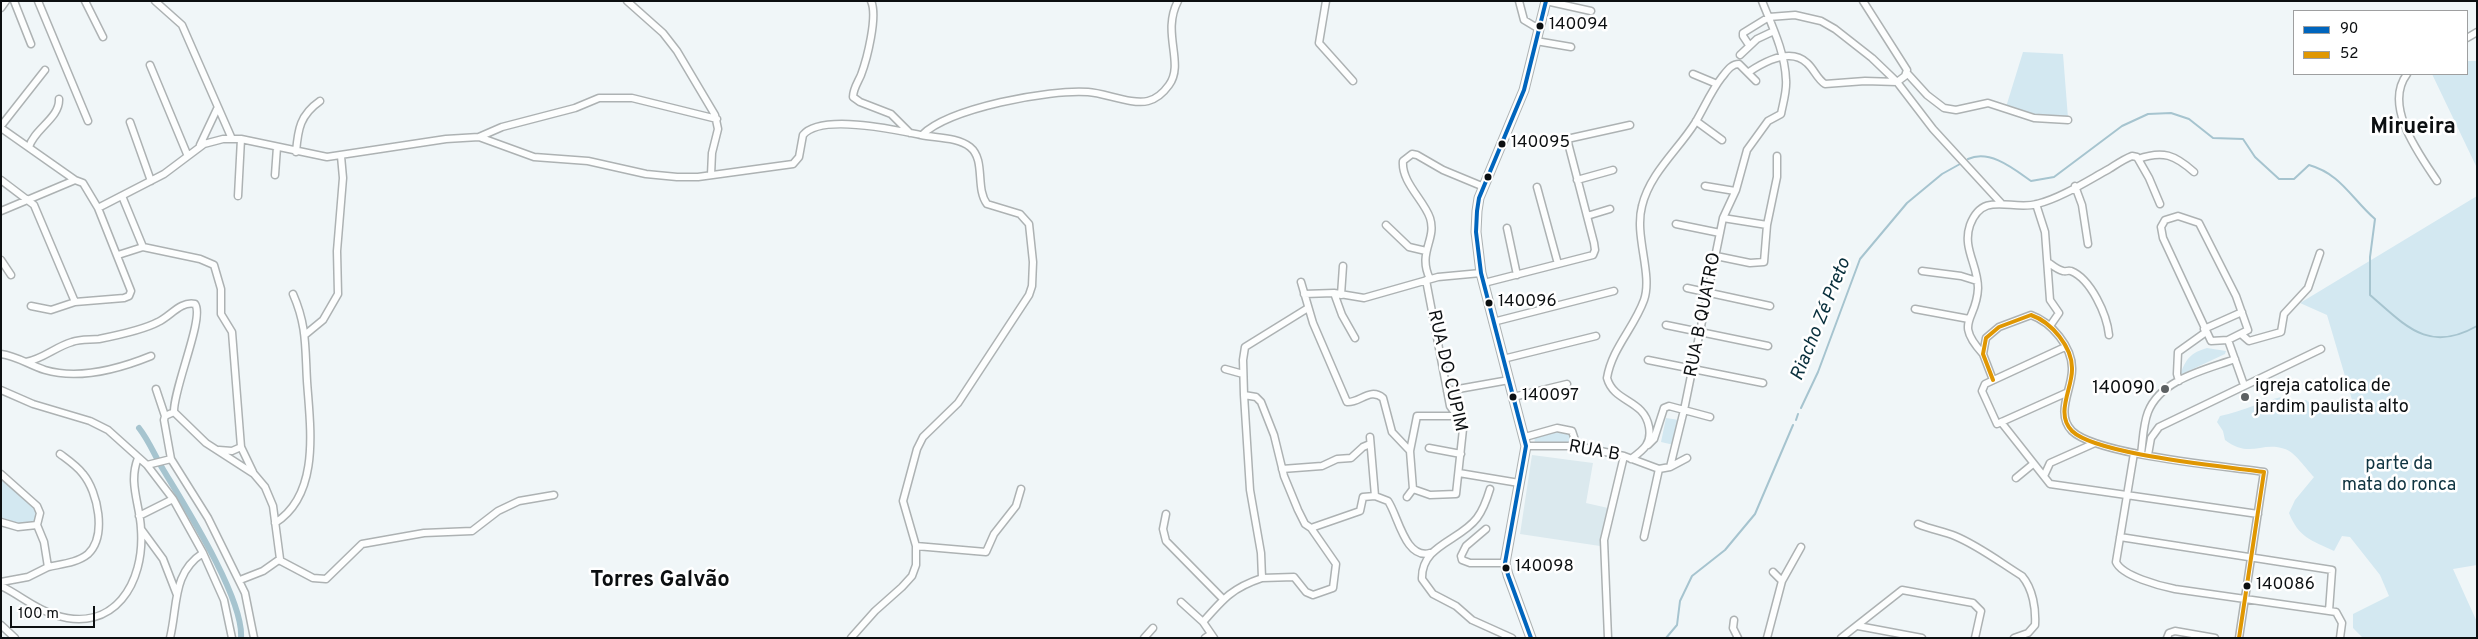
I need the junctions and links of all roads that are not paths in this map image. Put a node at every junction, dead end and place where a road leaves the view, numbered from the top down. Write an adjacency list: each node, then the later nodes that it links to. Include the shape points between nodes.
1 (6, 1): 14 (street)
2 (14, 1): 21 (street)
3 (38, 1): 40 (street)
4 (86, 1): 19 (street)
5 (155, 1): 38 (street, via 182,25)
6 (627, 1): 39 (street, via 663,33 677,51)
7 (871, 1): 46 (street, via 870,41 853,97 891,114)
8 (1178, 1): 47 (street, via 1170,32 1175,60 1173,77 1164,91 1150,101 1088,92 1045,95 966,113 938,123)
9 (1326, 1): 32 (street, via 1319,43)
10 (1519, 1): 17 (street, via 1524,20)
11 (1546, 1): 15 (street); 17 (main road)
12 (1762, 1): 16 (street)
13 (1863, 1): 29 (street)
14 (1, 8)
15 (1591, 11)
16 (1769, 17): 18 (street); 22 (street, via 1743,33); 34 (street, via 1795,15 1821,21 1872,58)
17 (1539, 29): 20 (main road)
18 (1774, 31): 22 (street); 25 (street)
19 (103, 37)
20 (1536, 41): 23 (street); 71 (main road, via 1520,101)
21 (32, 44)
22 (1749, 45): 24 (street)
23 (1572, 47)
24 (1740, 55)
25 (1782, 57): 28 (street); 34 (street, via 1790,55 1806,62 1825,84); 73 (street, RUA B QUATRO, via 1787,81 1781,114 1768,121 1747,150)
26 (150, 66): 56 (street)
27 (45, 70): 45 (street)
28 (1748, 72): 33 (street); 35 (street, via 1736,64)
29 (1907, 73): 34 (street); 41 (street, via 1944,108 1956,110 1988,103 2034,118)
30 (1693, 74): 35 (street)
31 (2406, 75): 68 (street, via 2400,88 2400,107 2406,128)
32 (1353, 81)
33 (1756, 81)
34 (1897, 82): 77 (street, via 1933,129)
35 (1717, 84): 42 (street)
36 (59, 99): 53 (street, via 58,109 35,135)
37 (320, 101): 55 (street, via 302,118)
38 (217, 109): 49 (street); 52 (street)
39 (717, 119): 48 (street, via 632,98 599,98); 63 (street)
40 (88, 120)
41 (2068, 120)
42 (1696, 121): 51 (street); 165 (street, via 1657,174 1642,204 1640,234 1646,293 1612,357 1607,378 1616,392 1644,412 1650,434)
43 (130, 122): 67 (street)
44 (1630, 125): 66 (street, via 1567,139)
45 (1, 127): 53 (street)
46 (910, 133): 47 (street); 63 (street, via 863,124 813,128 803,135 800,157 793,164)
47 (922, 135): 210 (street, via 970,147 976,155 982,195 987,204 1015,212 1028,220 1032,286 1023,308 958,403 923,437 917,448 903,500)
48 (479, 137): 57 (street, via 446,139); 63 (street, via 534,157 588,161 659,176)
49 (232, 139): 50 (street); 52 (street, via 213,140)
50 (241, 139): 54 (street); 75 (street)
51 (1722, 140)
52 (200, 146): 56 (street)
53 (29, 147): 65 (street)
54 (277, 147): 55 (street); 62 (street)
55 (296, 152): 57 (street)
56 (187, 154): 67 (street)
57 (341, 156): 126 (street, via 338,294 328,313)
58 (1777, 156): 87 (street, via 1777,177)
59 (2138, 160): 61 (street, via 2163,154 2177,159); 70 (street, via 2135,156 2127,158); 79 (street)
60 (1613, 170): 66 (street)
61 (2194, 172)
62 (274, 175)
63 (711, 175)
64 (1, 180): 76 (street)
65 (75, 180): 76 (street); 80 (street, via 83,183)
66 (1577, 180): 83 (street)
67 (151, 181): 74 (street)
68 (2437, 181)
69 (1705, 186): 73 (street)
70 (2075, 186): 78 (street); 90 (street, via 2084,214)
71 (1484, 187): 92 (street, RUA DO CUPIM, via 1412,154 1403,161 1431,220); 101 (main road, via 1479,198 1476,232)
72 (1537, 187): 98 (street)
73 (1735, 192): 84 (street, RUA B QUATRO)
74 (122, 196): 80 (street); 91 (street)
75 (238, 196)
76 (29, 199): 82 (street); 114 (street, via 42,221)
77 (2001, 203): 78 (street); 105 (street, via 1985,206 1971,224 1967,247)
78 (2036, 204): 97 (street, via 2044,225)
79 (2160, 204)
80 (98, 208): 94 (street)
81 (1610, 209): 83 (street)
82 (1, 211)
83 (1587, 216): 98 (street, via 1595,250 1592,255)
84 (1723, 218): 87 (street); 89 (street, RUA B QUATRO)
85 (1676, 224): 89 (street)
86 (1386, 225): 92 (street, via 1409,246)
87 (1767, 226): 95 (street, via 1764,262 1750,263)
88 (1508, 228): 103 (street)
89 (1720, 233): 95 (street, RUA B QUATRO)
90 (2088, 244)
91 (143, 248): 94 (street); 167 (street, via 214,264 221,289 221,314 232,332)
92 (1426, 252): 104 (street, RUA DO CUPIM, via 1424,264)
93 (2320, 253): 127 (street, via 2308,288 2284,314 2281,332 2249,341)
94 (118, 255): 114 (street, via 132,291 129,296)
95 (1716, 256): 110 (street, RUA B QUATRO)
96 (1, 260): 102 (street)
97 (2049, 263): 123 (street, via 2050,300 2059,313); 128 (street, via 2064,272 2071,271 2086,284 2100,304)
98 (1558, 264): 103 (street)
99 (1343, 266): 113 (street)
100 (1922, 271): 105 (street)
101 (1481, 273): 104 (street, via 1454,274); 107 (main road)
102 (11, 275)
103 (1517, 275): 107 (street)
104 (1428, 280): 113 (street, via 1364,298); 153 (street, RUA DO CUPIM)
105 (1977, 281): 120 (street, via 1977,296)
106 (1301, 282): 112 (street)
107 (1484, 283): 121 (main road)
108 (1687, 288): 110 (street)
109 (1614, 291): 121 (street)
110 (1708, 292): 116 (street); 125 (street, RUA B QUATRO)
111 (294, 294): 126 (street)
112 (1304, 294): 113 (street); 117 (street)
113 (1337, 294): 130 (street, via 1342,315)
114 (75, 302): 115 (street, via 51,310)
115 (31, 306)
116 (1770, 306)
117 (1308, 308): 144 (street, via 1245,347); 170 (street, via 1347,402 1374,393 1380,395 1392,432)
118 (1914, 310): 120 (street)
119 (2242, 312): 124 (street); 124 (street, via 2199,223 2178,216 2164,220 2161,227 2163,238); 127 (street, via 2248,330)
120 (1969, 319): 136 (street, via 1969,338)
121 (1493, 322): 139 (main road)
122 (1666, 325): 125 (street)
123 (2050, 326): 133 (street); 136 (street, via 2027,315 1989,334 1984,341)
124 (2205, 331): 131 (street, via 2211,341); 147 (street, via 2178,352)
125 (1700, 332): 132 (street); 143 (street, RUA B QUATRO)
126 (306, 334): 202 (street, via 311,436 309,461 294,504 288,514)
127 (2241, 334): 131 (street)
128 (2109, 335)
129 (1596, 336): 139 (street)
130 (1355, 338)
131 (2228, 340): 138 (street)
132 (1768, 346)
133 (2065, 347): 146 (street); 154 (street, via 2072,368)
134 (2321, 349): 150 (street)
135 (1, 354): 141 (street)
136 (1983, 354): 146 (street)
137 (150, 356): 141 (street, via 121,367 85,373 61,373)
138 (2234, 358): 147 (street); 150 (street)
139 (1503, 360): 145 (main road)
140 (1648, 360): 143 (street)
141 (26, 362): 158 (street, via 74,341 109,337 158,322 186,304 195,304 198,306 192,343 175,398)
142 (1225, 369): 144 (street)
143 (1693, 369): 148 (street); 157 (street, RUA B QUATRO)
144 (1243, 374): 155 (street)
145 (1508, 380): 153 (street); 156 (main road)
146 (1993, 380): 162 (street, via 1986,384 1982,394)
147 (2179, 381): 174 (street, via 2152,404 2146,421)
148 (1764, 383)
149 (1567, 384): 156 (street)
150 (2244, 385): 174 (street, via 2159,427)
151 (156, 389): 159 (street)
152 (1, 390): 175 (street, via 33,404 90,421 108,430)
153 (1447, 391): 160 (street, RUA DO CUPIM, via 1450,406)
154 (2066, 393): 162 (street); 164 (street, via 2066,422 2072,432)
155 (1247, 395): 182 (street, via 1258,398 1268,418); 219 (street, via 1251,497)
156 (1513, 397): 163 (main road)
157 (1684, 410): 161 (street); 165 (street, via 1670,406 1664,408 1654,439); 181 (street, RUA B QUATRO)
158 (174, 412): 159 (street); 169 (street, via 196,435)
159 (166, 416): 178 (street)
160 (1458, 416): 170 (street, via 1420,415 1416,418); 173 (street, RUA DO CUPIM, via 1463,429)
161 (1710, 417)
162 (1999, 423): 179 (street)
163 (1525, 442): 166 (street, RUA B); 166 (street, via 1563,428 1572,431); 189 (main road)
164 (2095, 443): 171 (street); 187 (street, via 2050,463)
165 (1647, 445): 176 (street)
166 (1578, 446): 176 (street, RUA B)
167 (242, 447): 169 (street, via 232,451); 186 (street)
168 (1429, 448): 173 (street)
169 (218, 450): 186 (street)
170 (1410, 451): 191 (street)
171 (2134, 453): 174 (street); 193 (street)
172 (60, 454): 217 (street, via 89,482 96,504 97,538 88,553 76,561)
173 (1461, 454): 184 (street, RUA DO CUPIM)
174 (2145, 455): 199 (street, via 2264,472)
175 (138, 458): 180 (street); 200 (street, via 134,476)
176 (1627, 458): 183 (street, RUA B); 245 (street, via 1604,540)
177 (1687, 458): 181 (street)
178 (167, 460): 180 (street); 220 (street, via 208,518)
179 (2033, 464): 187 (street); 188 (street)
180 (150, 465): 197 (street)
181 (1670, 467): 183 (street)
182 (1282, 468): 195 (street, via 1322,466 1337,459 1351,458 1370,441); 205 (street, via 1298,510 1305,524)
183 (1659, 469): 208 (street)
184 (1459, 473): 189 (street); 191 (street, RUA DO CUPIM, via 1454,496 1430,495)
185 (1, 474): 204 (street, via 37,506 40,513)
186 (254, 474): 202 (street, via 266,486)
187 (2044, 476): 193 (street, via 2055,486)
188 (2016, 478)
189 (1520, 483): 216 (main road)
190 (1021, 489): 210 (street, via 1016,506 994,534 986,552)
191 (1413, 489): 196 (street)
192 (1490, 489): 213 (street, via 1478,518)
193 (2127, 494): 199 (street); 209 (street)
194 (554, 495): 215 (street, via 519,501 498,511 472,531 424,533 362,544 326,579 313,578)
195 (1375, 496): 205 (street, via 1364,496 1360,511); 213 (street, via 1388,501 1404,536 1416,551)
196 (1407, 497)
197 (173, 499): 200 (street); 212 (street)
198 (1166, 514): 225 (street, via 1163,529 1166,541)
199 (2258, 514): 214 (street)
200 (139, 516): 207 (street)
201 (1, 522): 204 (street, via 18,527)
202 (275, 523): 215 (street)
203 (1918, 524): 250 (street, via 1975,546 2028,583 2035,625 2028,633)
204 (38, 525): 217 (street)
205 (1311, 528): 219 (street, via 1335,562 1332,588 1310,595 1294,577)
206 (1486, 528): 216 (street, via 1466,546 1462,560)
207 (142, 529): 223 (street, via 138,561 128,593 120,604 98,617 72,619 54,615); 224 (street, via 163,559)
208 (1644, 537)
209 (2120, 537): 214 (street); 226 (street, via 2116,562 2121,569 2162,586)
210 (916, 546): 240 (street, via 916,565 912,576 875,610)
211 (1801, 547): 221 (street)
212 (203, 553): 224 (street, via 184,569); 238 (street, via 224,600)
213 (1430, 553): 243 (street, via 1422,574 1428,590 1456,606 1472,620)
214 (2250, 558): 226 (street); 228 (street, via 2332,570)
215 (279, 560): 220 (street)
216 (1506, 564): 244 (main road)
217 (48, 567): 222 (street, via 28,577)
218 (1773, 572): 221 (street)
219 (1262, 578): 225 (street, via 1239,586)
220 (240, 580): 239 (street)
221 (1782, 581): 247 (street)
222 (1, 582)
223 (1, 586)
224 (177, 598): 237 (street)
225 (1223, 599): 230 (street)
226 (2244, 599): 228 (street); 253 (street)
227 (1181, 602): 230 (street)
228 (2330, 611): 254 (street, via 2340,616)
229 (1734, 620): 246 (street, via 1733,628)
230 (1203, 622): 234 (street)
231 (1, 625): 236 (street)
232 (1858, 626): 235 (street); 248 (street); 249 (street, via 1902,590 1976,605 1981,615)
233 (1153, 628): 241 (street)
234 (1212, 636): 242 (street)
235 (1918, 637)
236 (14, 638)
237 (170, 638)
238 (232, 638)
239 (254, 638)
240 (851, 638)
241 (1144, 638)
242 (1204, 638)
243 (1512, 638)
244 (1531, 638)
245 (1608, 638)
246 (1738, 638)
247 (1768, 638)
248 (1841, 638)
249 (1975, 638)
250 (2014, 638)
251 (2167, 638): 252 (street, via 2169,633 2175,632)
252 (2215, 638)
253 (2239, 638)
254 (2340, 638)

